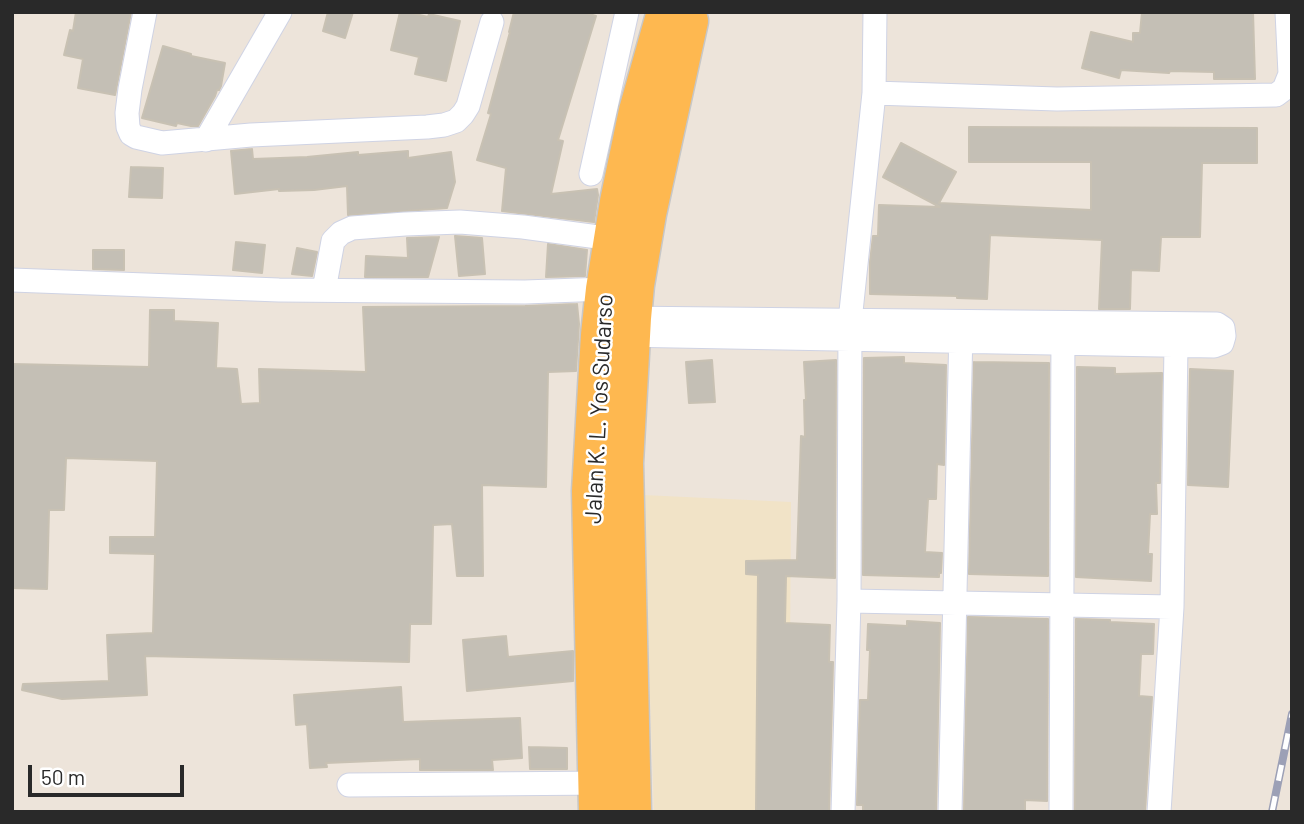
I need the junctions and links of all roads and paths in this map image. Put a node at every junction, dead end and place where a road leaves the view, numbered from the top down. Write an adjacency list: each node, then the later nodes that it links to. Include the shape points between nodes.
1 (145, 12): 9 (street, via 127,113 131,134 162,143)
2 (280, 12): 9 (street)
3 (627, 12): 10 (street)
4 (875, 12): 8 (street)
5 (1287, 12): 8 (street, via 1290,74 1276,95 1057,99)
6 (671, 13): 11 (highway, Jalan K. L. Yos Sudarso); 14 (highway, Jalan K. L. Yos Sudarso, via 666,123 635,285)
7 (492, 22): 9 (street, via 468,106 456,121 427,127)
8 (874, 93): 15 (street)
9 (206, 140)
10 (591, 174)
11 (603, 238): 13 (street, via 460,222 352,228 333,241); 14 (highway, Jalan K. L. Yos Sudarso)
12 (12, 280): 13 (street)
13 (324, 290): 14 (street, via 524,292)
14 (614, 319): 15 (street); 24 (highway, Jalan K. L. Yos Sudarso, via 624,463)
15 (850, 330): 16 (street); 19 (street)
16 (961, 332): 17 (street); 20 (street)
17 (1063, 333): 18 (street); 18 (street, via 1217,324 1223,328 1222,343 1214,346); 21 (street)
18 (1176, 345): 22 (street)
19 (849, 601): 20 (street); 25 (street)
20 (954, 603): 21 (street); 26 (street)
21 (1062, 605): 22 (street); 27 (street)
22 (1172, 607): 28 (street)
23 (349, 785): 24 (street)
24 (615, 797)
25 (843, 812)
26 (950, 812)
27 (1061, 812)
28 (1159, 812)

